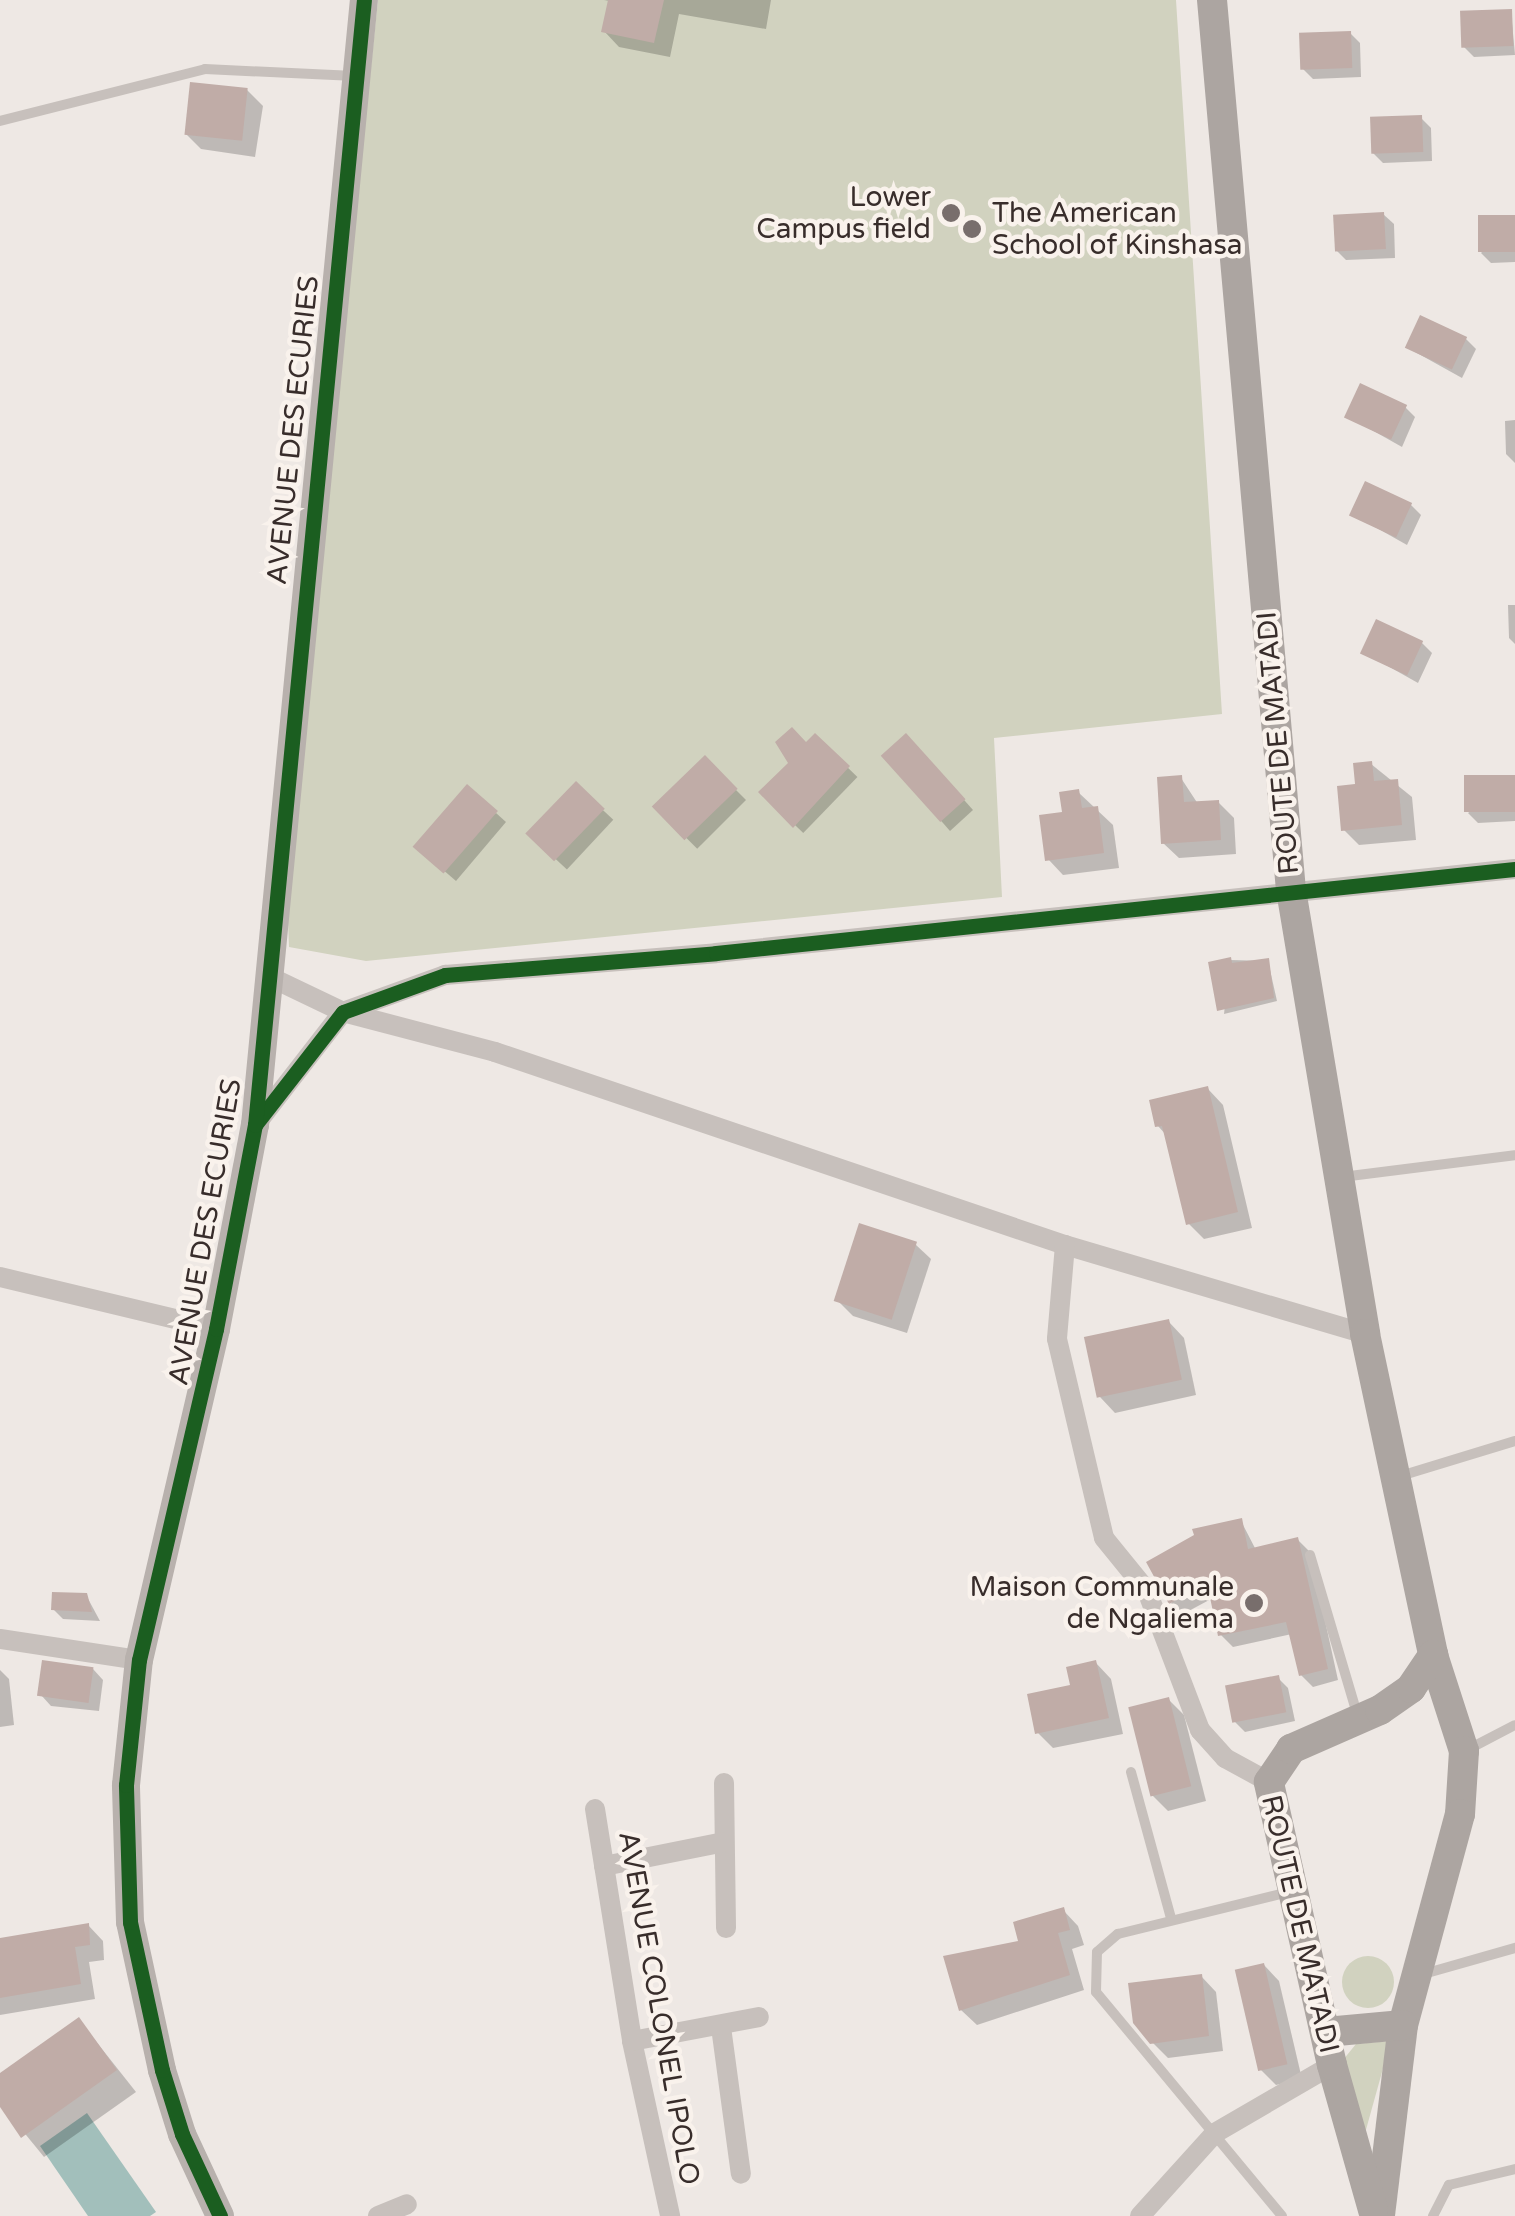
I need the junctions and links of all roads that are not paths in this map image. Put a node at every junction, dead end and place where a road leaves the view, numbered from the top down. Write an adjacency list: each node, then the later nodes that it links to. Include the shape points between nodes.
1 (364, 0): 3 (street, AVENUE DES ECURIES)
2 (1212, 0): 6 (main road, ROUTE DE MATADI)
3 (356, 76): 4 (lane, via 205,68); 7 (street, AVENUE DES ECURIES)
4 (0, 121)
5 (1515, 868): 6 (street, via 1468,878)
6 (1291, 890): 8 (street, via 716,953 445,974); 11 (main road, ROUTE DE MATADI)
7 (268, 976): 8 (street); 9 (street, AVENUE DES ECURIES)
8 (343, 1012): 9 (street); 12 (street, via 494,1052)
9 (255, 1125): 14 (street, AVENUE DES ECURIES)
10 (1515, 1156): 11 (lane)
11 (1336, 1178): 15 (main road, ROUTE DE MATADI)
12 (1065, 1245): 15 (street); 26 (street, via 1057,1339 1104,1538 1146,1590 1200,1730 1225,1758)
13 (0, 1277): 14 (street)
14 (216, 1329): 21 (street, AVENUE DES ECURIES)
15 (1366, 1334): 17 (main road, ROUTE DE MATADI)
16 (1515, 1441): 17 (lane)
17 (1396, 1478): 20 (main road, ROUTE DE MATADI)
18 (1310, 1555): 22 (lane)
19 (0, 1639): 21 (street)
20 (1433, 1654): 22 (main road, ROUTE DE MATADI, via 1411,1688); 24 (main road, ROUTE DE MATADI)
21 (138, 1660): 45 (street, AVENUE DES ECURIES, via 126,1784 130,1922 169,2101)
22 (1359, 1719): 26 (main road, ROUTE DE MATADI, via 1292,1749)
23 (1515, 1726): 24 (lane)
24 (1464, 1751): 35 (main road, ROUTE DE MATADI, via 1460,1814)
25 (1131, 1772): 32 (lane)
26 (1269, 1782): 31 (main road, ROUTE DE MATADI)
27 (724, 1783): 29 (street)
28 (594, 1809): 30 (street, AVENUE COLONEL IPOLO)
29 (724, 1842): 30 (street); 33 (street)
30 (604, 1866): 40 (street, AVENUE COLONEL IPOLO)
31 (1290, 1892): 32 (lane); 39 (main road, ROUTE DE MATADI)
32 (1171, 1918): 49 (lane, via 1118,1934 1098,1952 1096,1992)
33 (726, 1928)
34 (1515, 1948): 35 (lane)
35 (1419, 1975): 37 (main road, ROUTE DE MATADI)
36 (759, 2017): 38 (street)
37 (1403, 2025): 39 (main road); 50 (main road, ROUTE DE MATADI)
38 (720, 2027): 40 (street); 43 (street)
39 (1326, 2032): 41 (main road, ROUTE DE MATADI)
40 (632, 2041): 47 (street, AVENUE COLONEL IPOLO)
41 (1332, 2065): 48 (street, via 1215,2133); 50 (main road, ROUTE DE MATADI)
42 (1515, 2169): 51 (lane, via 1449,2185)
43 (740, 2174)
44 (407, 2204): 46 (street)
45 (220, 2216)
46 (378, 2216)
47 (670, 2216)
48 (1140, 2216)
49 (1282, 2216)
50 (1378, 2216)
51 (1433, 2216)

